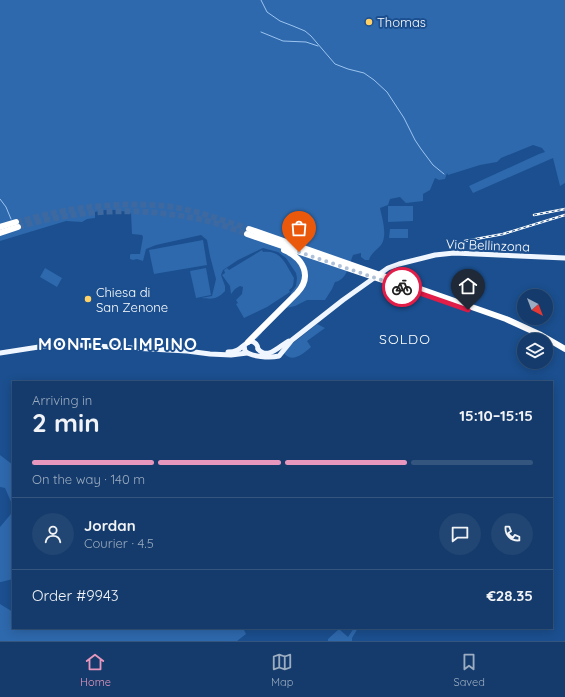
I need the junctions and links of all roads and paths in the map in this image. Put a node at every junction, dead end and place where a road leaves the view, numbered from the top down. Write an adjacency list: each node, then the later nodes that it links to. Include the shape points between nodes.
1 (0, 228): 2 (highway, via 17,225)
2 (0, 233)
3 (565, 258): 10 (main road, Via Bellinzona, via 435,254 399,264 388,268 356,291)
4 (415, 289): 5 (highway); 6 (highway, via 249,233 293,255 302,264 305,276 299,292); 9 (highway, via 518,324)
5 (527, 333)
6 (246, 344): 8 (main road, via 255,342); 11 (main road, via 232,352); 13 (main road, via 245,350)
7 (553, 346): 14 (highway)
8 (258, 349): 10 (main road, via 267,354); 13 (main road, via 256,353)
9 (565, 349)
10 (279, 351): 13 (main road, via 280,356 277,357)
11 (197, 352): 12 (main road, via 58,344); 13 (main road)
12 (0, 353)
13 (249, 354)
14 (565, 354)

